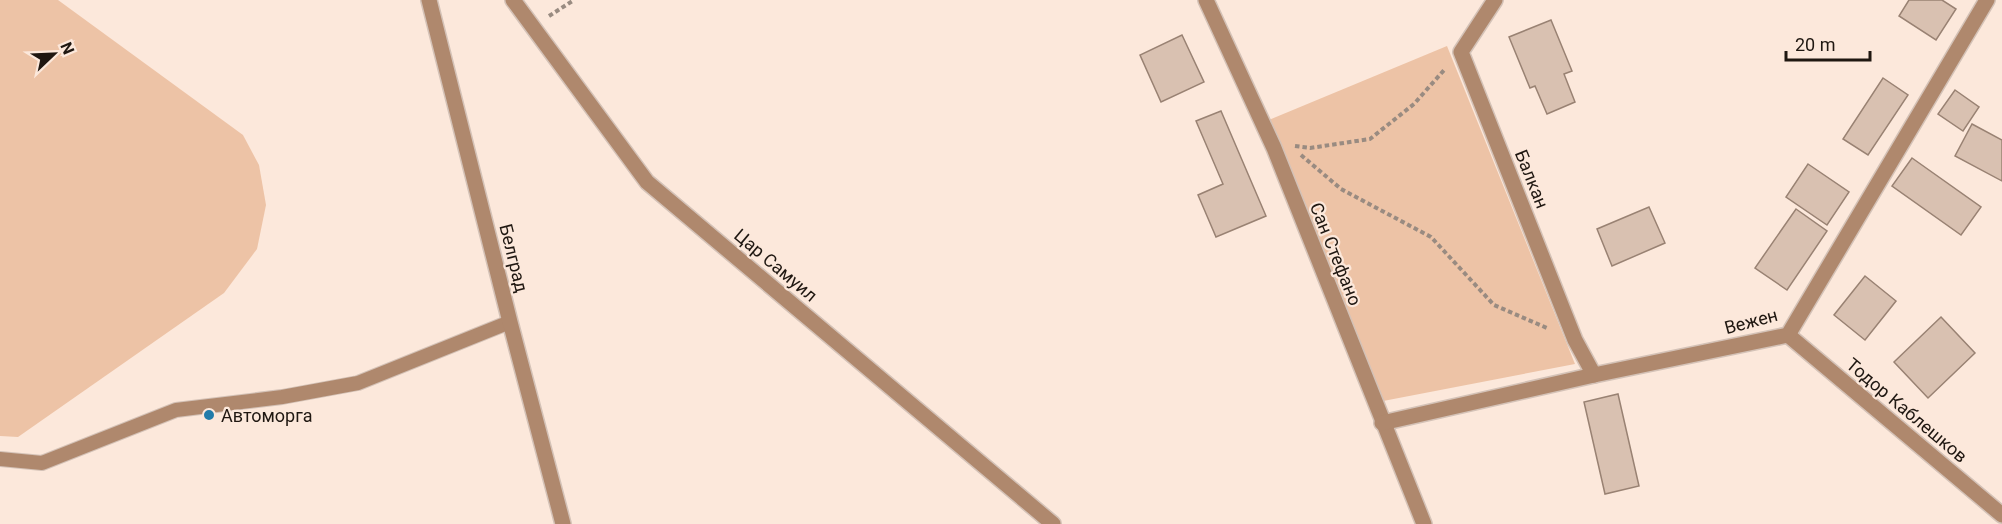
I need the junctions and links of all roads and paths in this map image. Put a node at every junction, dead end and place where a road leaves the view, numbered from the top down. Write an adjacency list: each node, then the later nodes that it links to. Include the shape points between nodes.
1 (429, 0): 7 (street, Белград)
2 (513, 0): 15 (street, Цар Самуил, via 647,182)
3 (1206, 0): 11 (street, Сан Стефано, via 1274,148)
4 (1495, 0): 6 (street)
5 (1987, 0): 8 (street, Вежен)
6 (1461, 52): 9 (street, Балкан); 9 (path, via 1414,104 1370,139 1310,148 1289,145 1341,189 1431,237 1494,305)
7 (510, 322): 12 (lane, via 358,383 282,398 176,410 42,463); 14 (street, Белград)
8 (1788, 335): 10 (street, Вежен); 13 (street, Тодор Каблешков)
9 (1575, 340): 10 (street, Балкан)
10 (1594, 375): 11 (street, Вежен)
11 (1382, 423): 16 (street, Сан Стефано)
12 (0, 459)
13 (2002, 515)
14 (563, 524)
15 (1053, 524)
16 (1424, 524)

